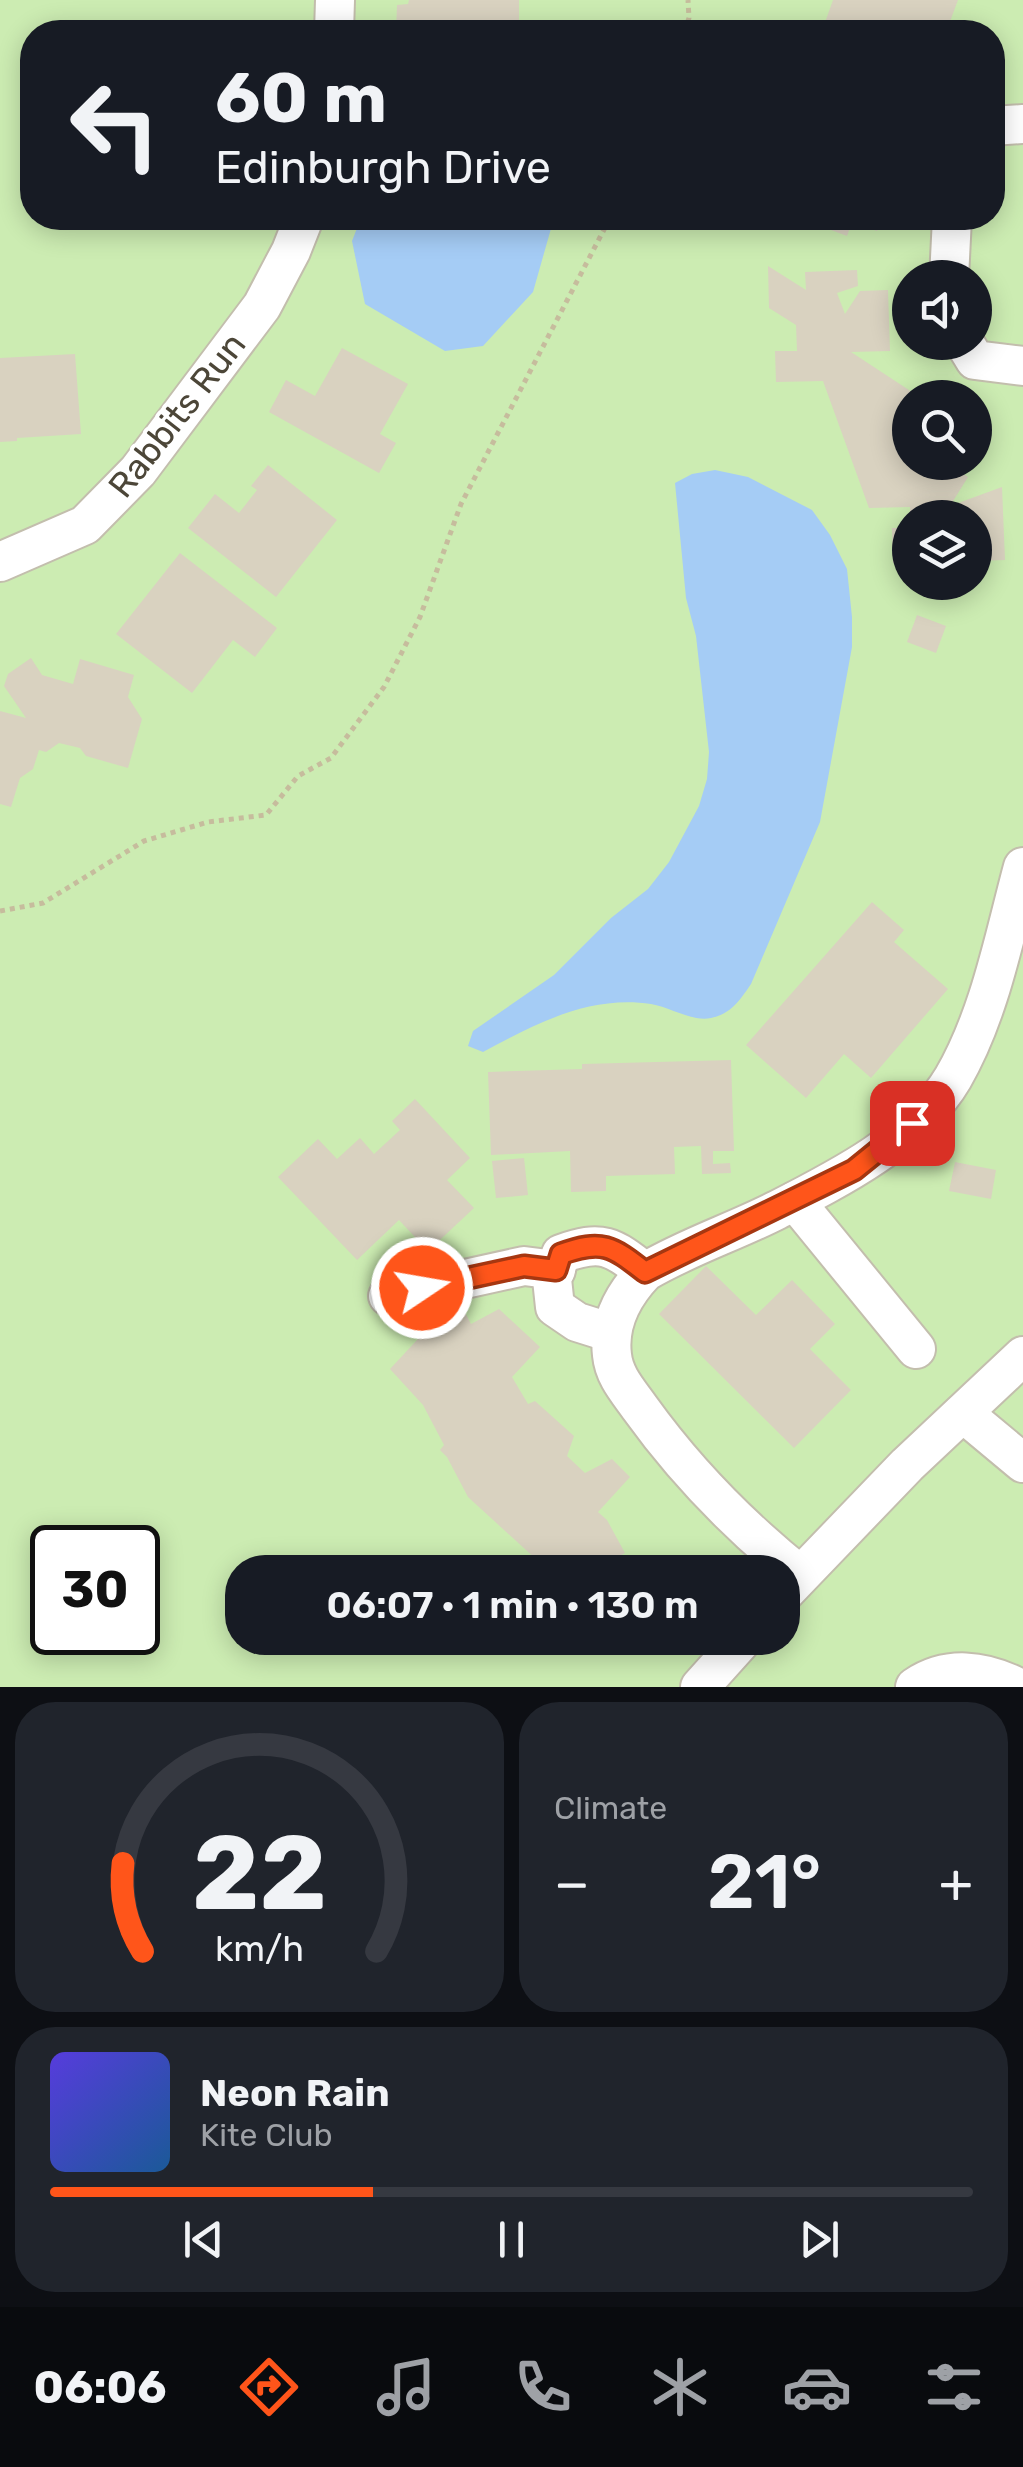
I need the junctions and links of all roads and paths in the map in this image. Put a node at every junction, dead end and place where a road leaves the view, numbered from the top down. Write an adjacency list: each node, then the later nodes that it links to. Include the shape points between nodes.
1 (298, 230): 7 (street, Rabbits Run, via 262,306 138,472 85,526)
2 (604, 230): 9 (path, via 462,504 420,616 384,687 331,758 298,776 266,815 208,822 144,841 44,903)
3 (952, 230): 4 (street)
4 (951, 260)
5 (976, 360): 6 (street)
6 (1023, 366)
7 (0, 562)
8 (1023, 867): 10 (street, via 984,1008 951,1081 888,1145)
9 (0, 911)
10 (795, 1200): 12 (street); 15 (street)
11 (556, 1270): 12 (street, via 561,1254 591,1243); 13 (street, via 524,1266); 14 (street, via 554,1307)
12 (645, 1272): 14 (street, via 617,1312)
13 (388, 1296)
14 (612, 1333): 19 (street, via 617,1376 658,1434)
15 (916, 1349)
16 (1023, 1356): 17 (street)
17 (963, 1412): 18 (street); 20 (street)
18 (1023, 1463)
19 (767, 1555)
20 (800, 1576)
21 (729, 1655): 22 (street)
22 (700, 1687)
23 (915, 1687): 24 (street, via 959,1671)
24 (1017, 1687)

